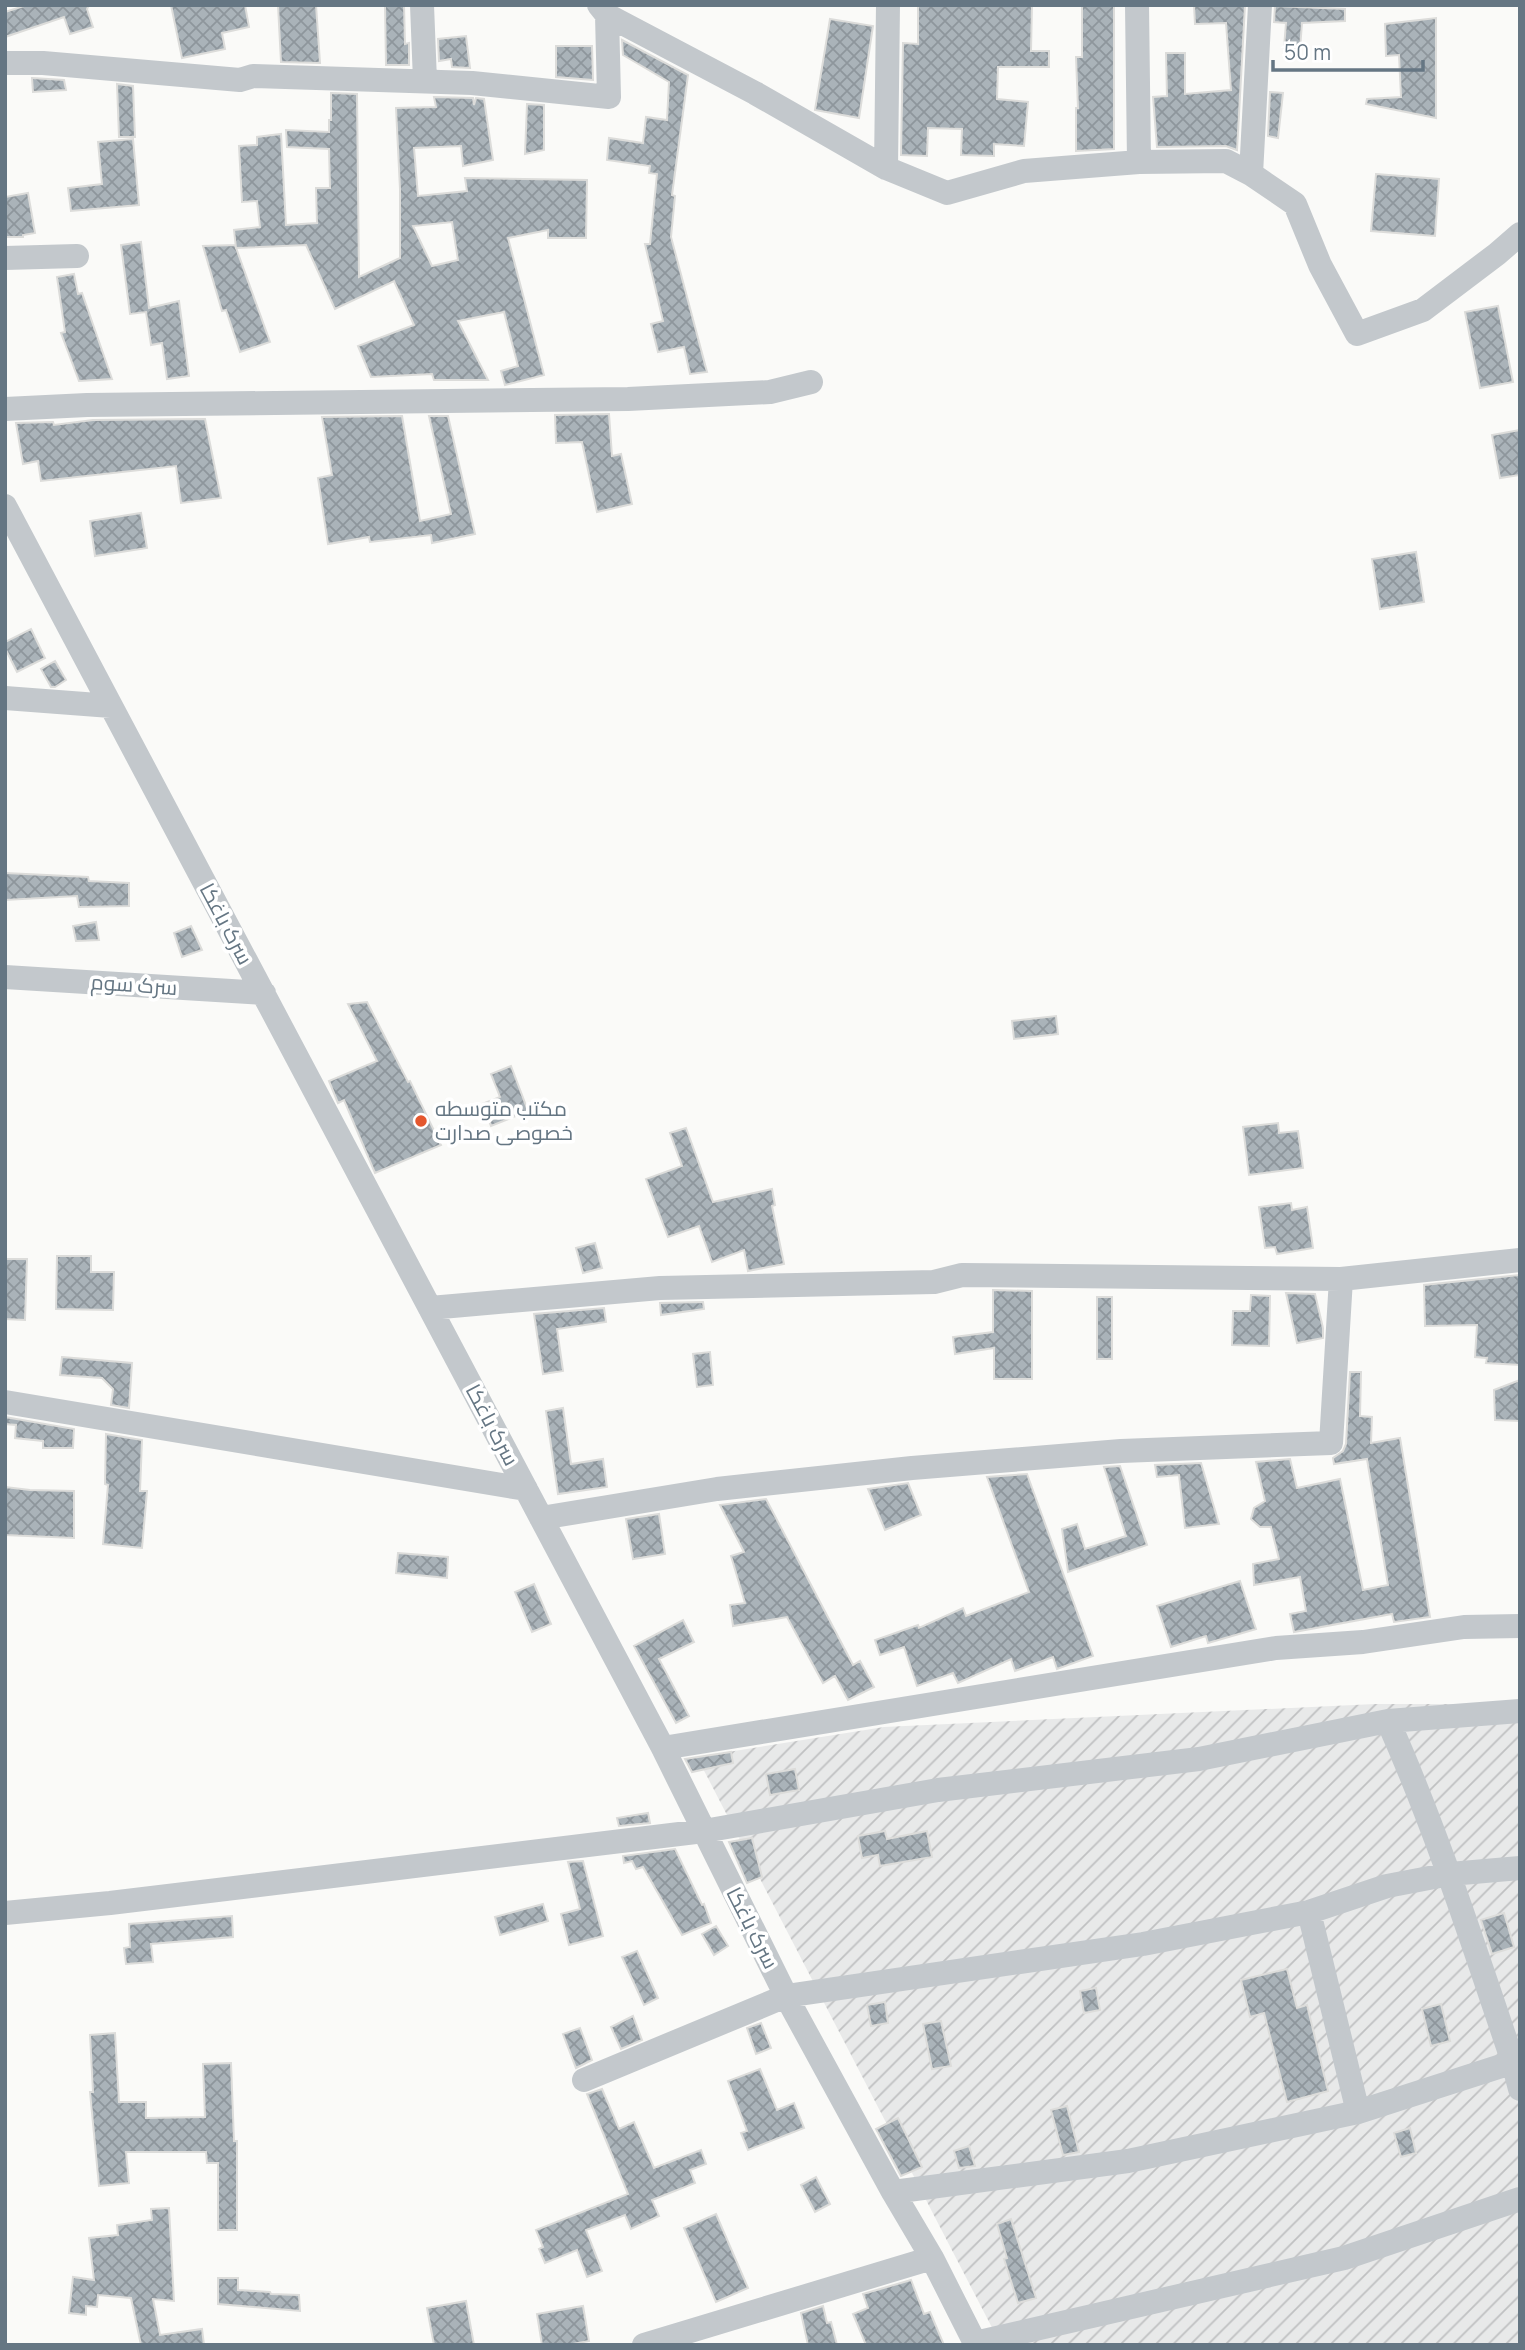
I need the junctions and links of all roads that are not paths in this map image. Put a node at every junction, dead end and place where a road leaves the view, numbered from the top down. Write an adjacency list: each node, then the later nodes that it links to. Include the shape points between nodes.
1 (422, 5): 7 (street)
2 (888, 5): 9 (street)
3 (1138, 5): 8 (street)
4 (1260, 5): 10 (street)
5 (603, 10): 7 (street, via 609,97); 9 (street)
6 (5, 63): 7 (street, via 240,80 253,76)
7 (425, 81)
8 (1139, 162): 9 (street, via 1024,171 947,193); 10 (street, via 1226,161)
9 (886, 169)
10 (1251, 174): 11 (street, via 1295,205 1357,334 1423,310)
11 (1520, 234)
12 (77, 256): 13 (street)
13 (5, 258)
14 (811, 382): 15 (street, via 770,392 628,399 87,404)
15 (5, 409)
16 (5, 506): 18 (street, سرک باغکا)
17 (5, 698): 18 (street)
18 (111, 706): 20 (street, سرک باغکا)
19 (5, 977): 20 (street, سرک سوم)
20 (264, 993): 23 (street, سرک باغکا)
21 (1520, 1260): 22 (street)
22 (1341, 1279): 23 (street, via 962,1275 934,1282 660,1288); 26 (street, via 1331,1443 1121,1451 912,1468 717,1489)
23 (430, 1308): 25 (street, سرک باغکا)
24 (5, 1402): 25 (street)
25 (526, 1489): 26 (street, سرک باغکا)
26 (541, 1518): 30 (street, سرک باغکا)
27 (1520, 1626): 30 (street, via 1464,1627 1363,1642 1276,1648)
28 (1520, 1711): 29 (street)
29 (1388, 1721): 31 (street, via 1199,1759 938,1790); 33 (street)
30 (663, 1748): 31 (street, سرک باغکا)
31 (704, 1831): 35 (street); 36 (street, سرک باغکا)
32 (1520, 1868): 33 (street)
33 (1450, 1874): 34 (street, via 1387,1886); 37 (street)
34 (1309, 1912): 36 (street, via 1143,1944); 40 (street)
35 (5, 1913)
36 (786, 1996): 38 (street); 41 (street, سرک باغکا)
37 (1516, 2061): 39 (street); 40 (street)
38 (584, 2080)
39 (1520, 2089)
40 (1359, 2112): 41 (street, via 1128,2161)
41 (892, 2193): 43 (street, سرک باغکا)
42 (1520, 2199): 44 (street, via 1344,2258)
43 (932, 2258): 44 (street, سرک باغکا); 45 (street)
44 (976, 2344)
45 (644, 2345)

